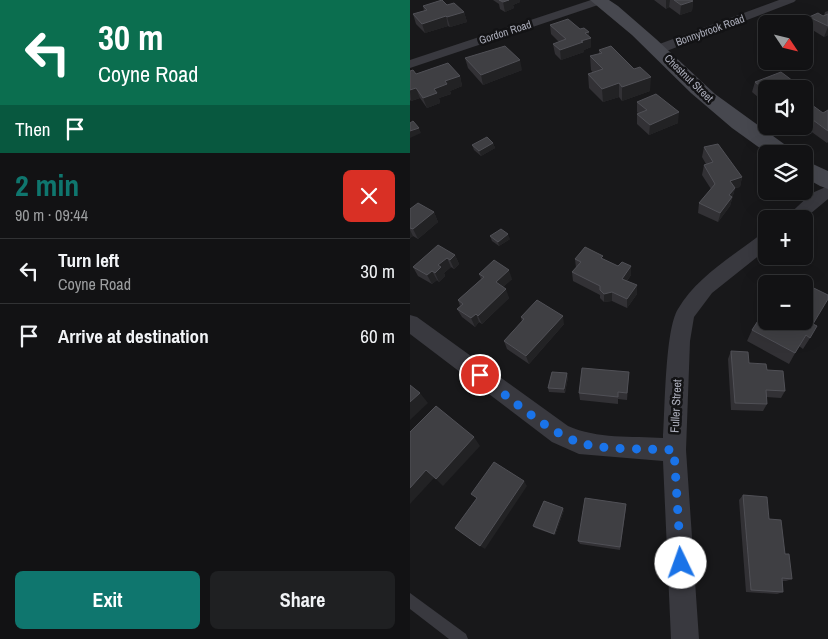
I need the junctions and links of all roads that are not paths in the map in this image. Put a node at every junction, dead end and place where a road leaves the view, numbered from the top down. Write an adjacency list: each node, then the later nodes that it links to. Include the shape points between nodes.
1 (790, 0): 3 (street, Bonnybrook Road)
2 (599, 1): 3 (main road, Chestnut Street); 4 (street, Gordon Road)
3 (659, 49): 5 (main road, Chestnut Street, via 699,90)
4 (410, 64)
5 (771, 145)
6 (813, 172): 7 (main road)
7 (828, 181)
8 (828, 192): 9 (street)
9 (803, 210)
10 (758, 246): 12 (street, Fuller Street, via 705,288 685,314 680,341)
11 (410, 322): 12 (street, via 560,434 579,443 600,446)
12 (674, 450): 15 (street, Fuller Street)
13 (410, 600): 14 (lane)
14 (461, 639)
15 (685, 639)

